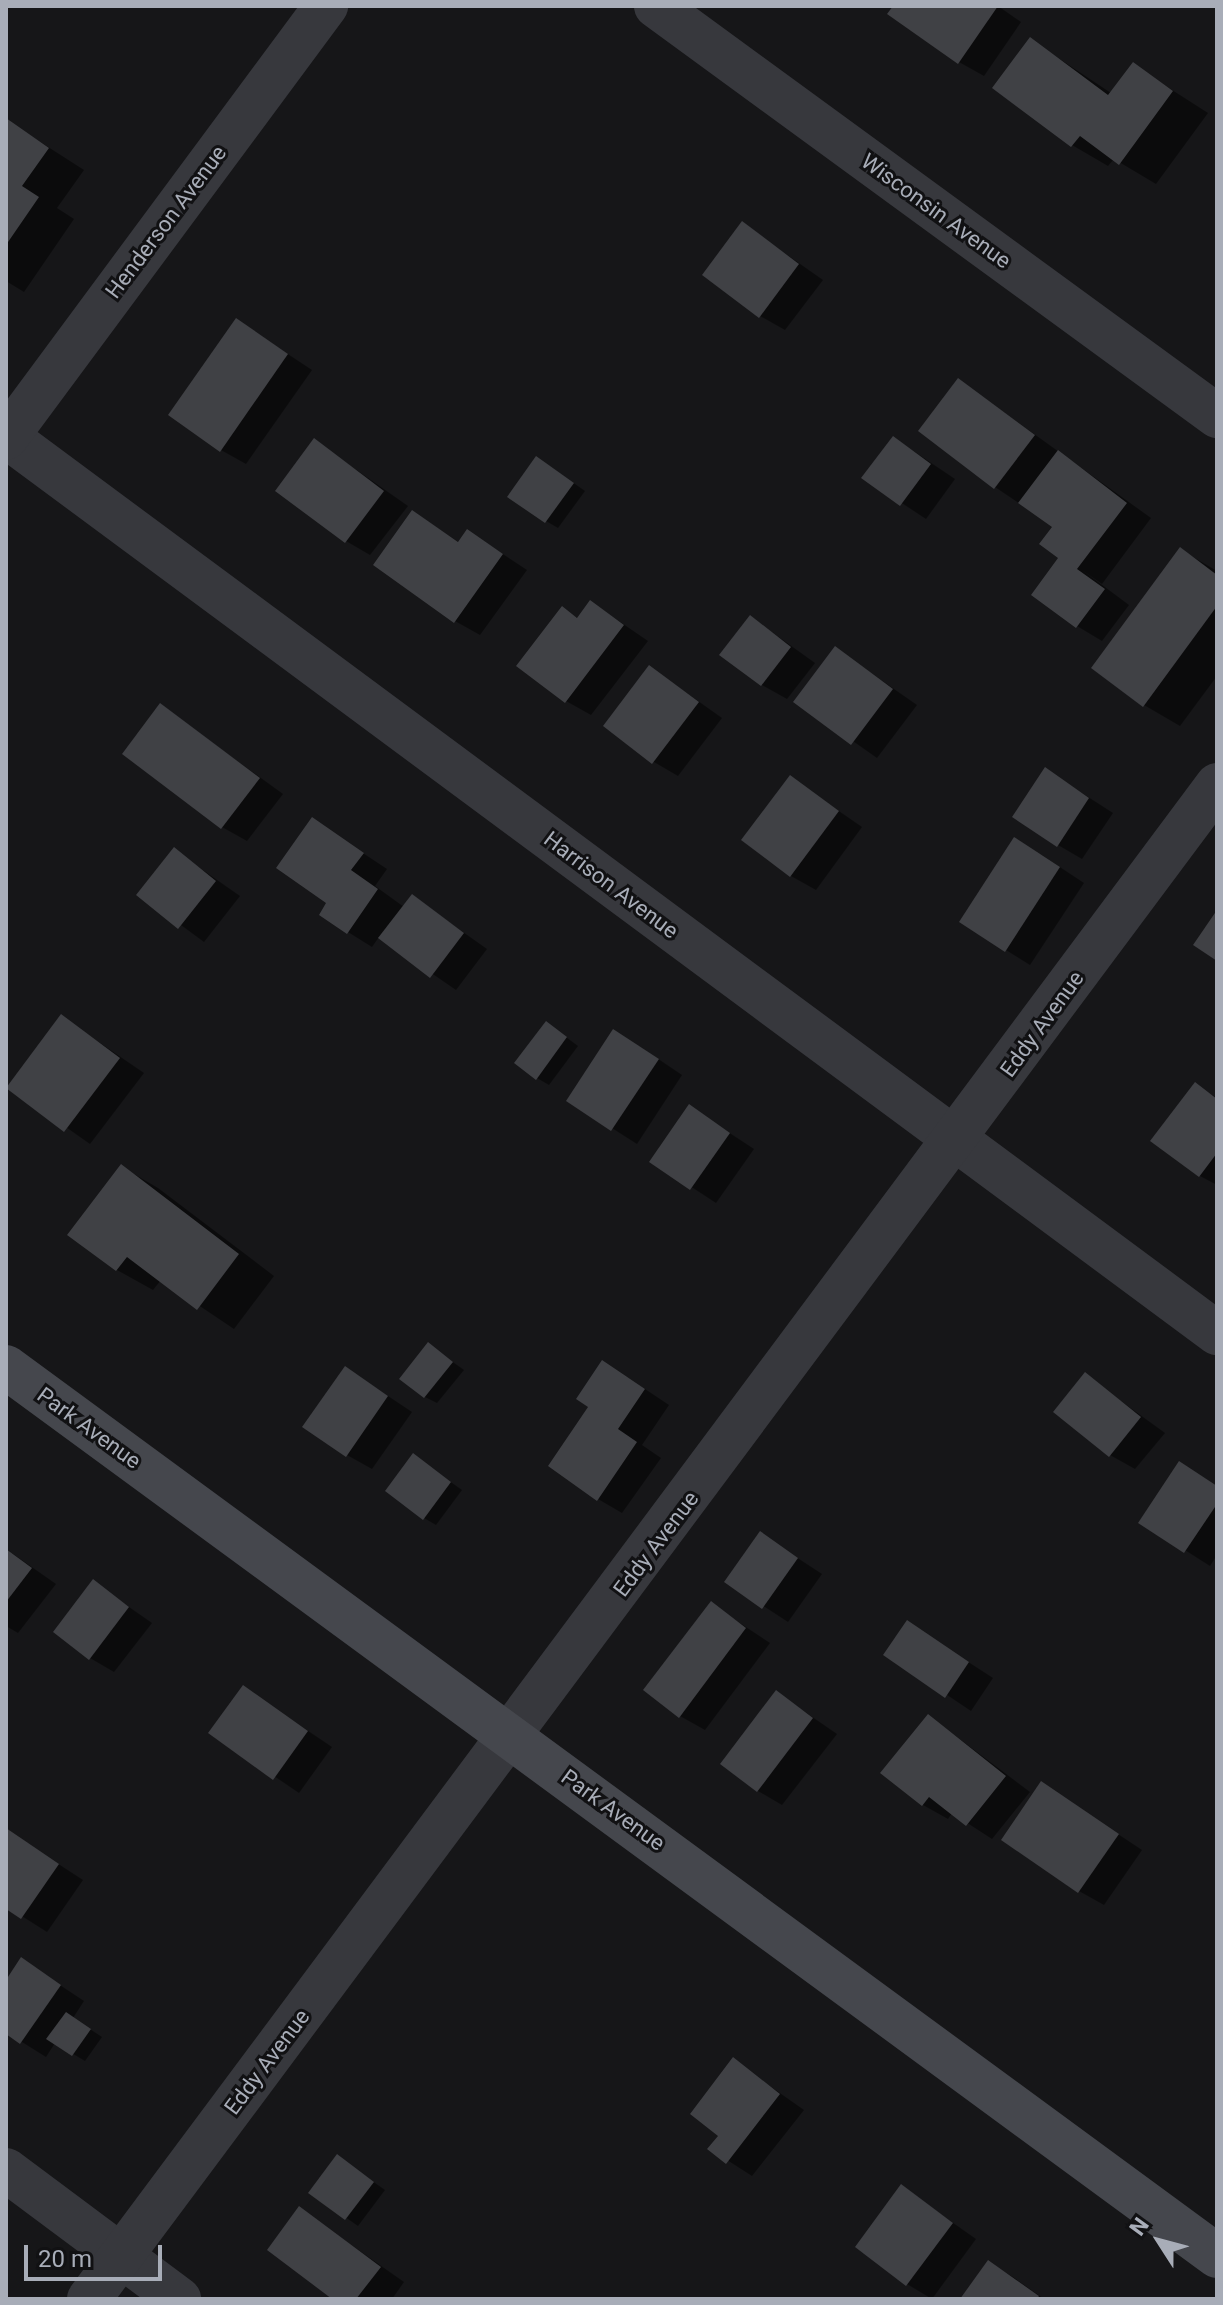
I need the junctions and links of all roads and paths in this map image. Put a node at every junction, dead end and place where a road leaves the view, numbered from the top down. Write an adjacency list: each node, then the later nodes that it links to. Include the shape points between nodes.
1 (326, 6): 4 (street, Henderson Avenue)
2 (656, 6): 3 (street, Wisconsin Avenue)
3 (1217, 416)
4 (6, 437): 6 (street, Harrison Avenue)
5 (1217, 785): 6 (street, Eddy Avenue)
6 (957, 1140): 7 (street, Harrison Avenue); 9 (street, Eddy Avenue)
7 (1217, 1333)
8 (6, 1367): 9 (street, Park Avenue)
9 (513, 1736): 11 (street, Eddy Avenue); 12 (street, Park Avenue)
10 (6, 2170): 11 (street)
11 (121, 2256): 13 (street, Eddy Avenue); 14 (street)
12 (1217, 2256)
13 (89, 2299)
14 (179, 2299)

